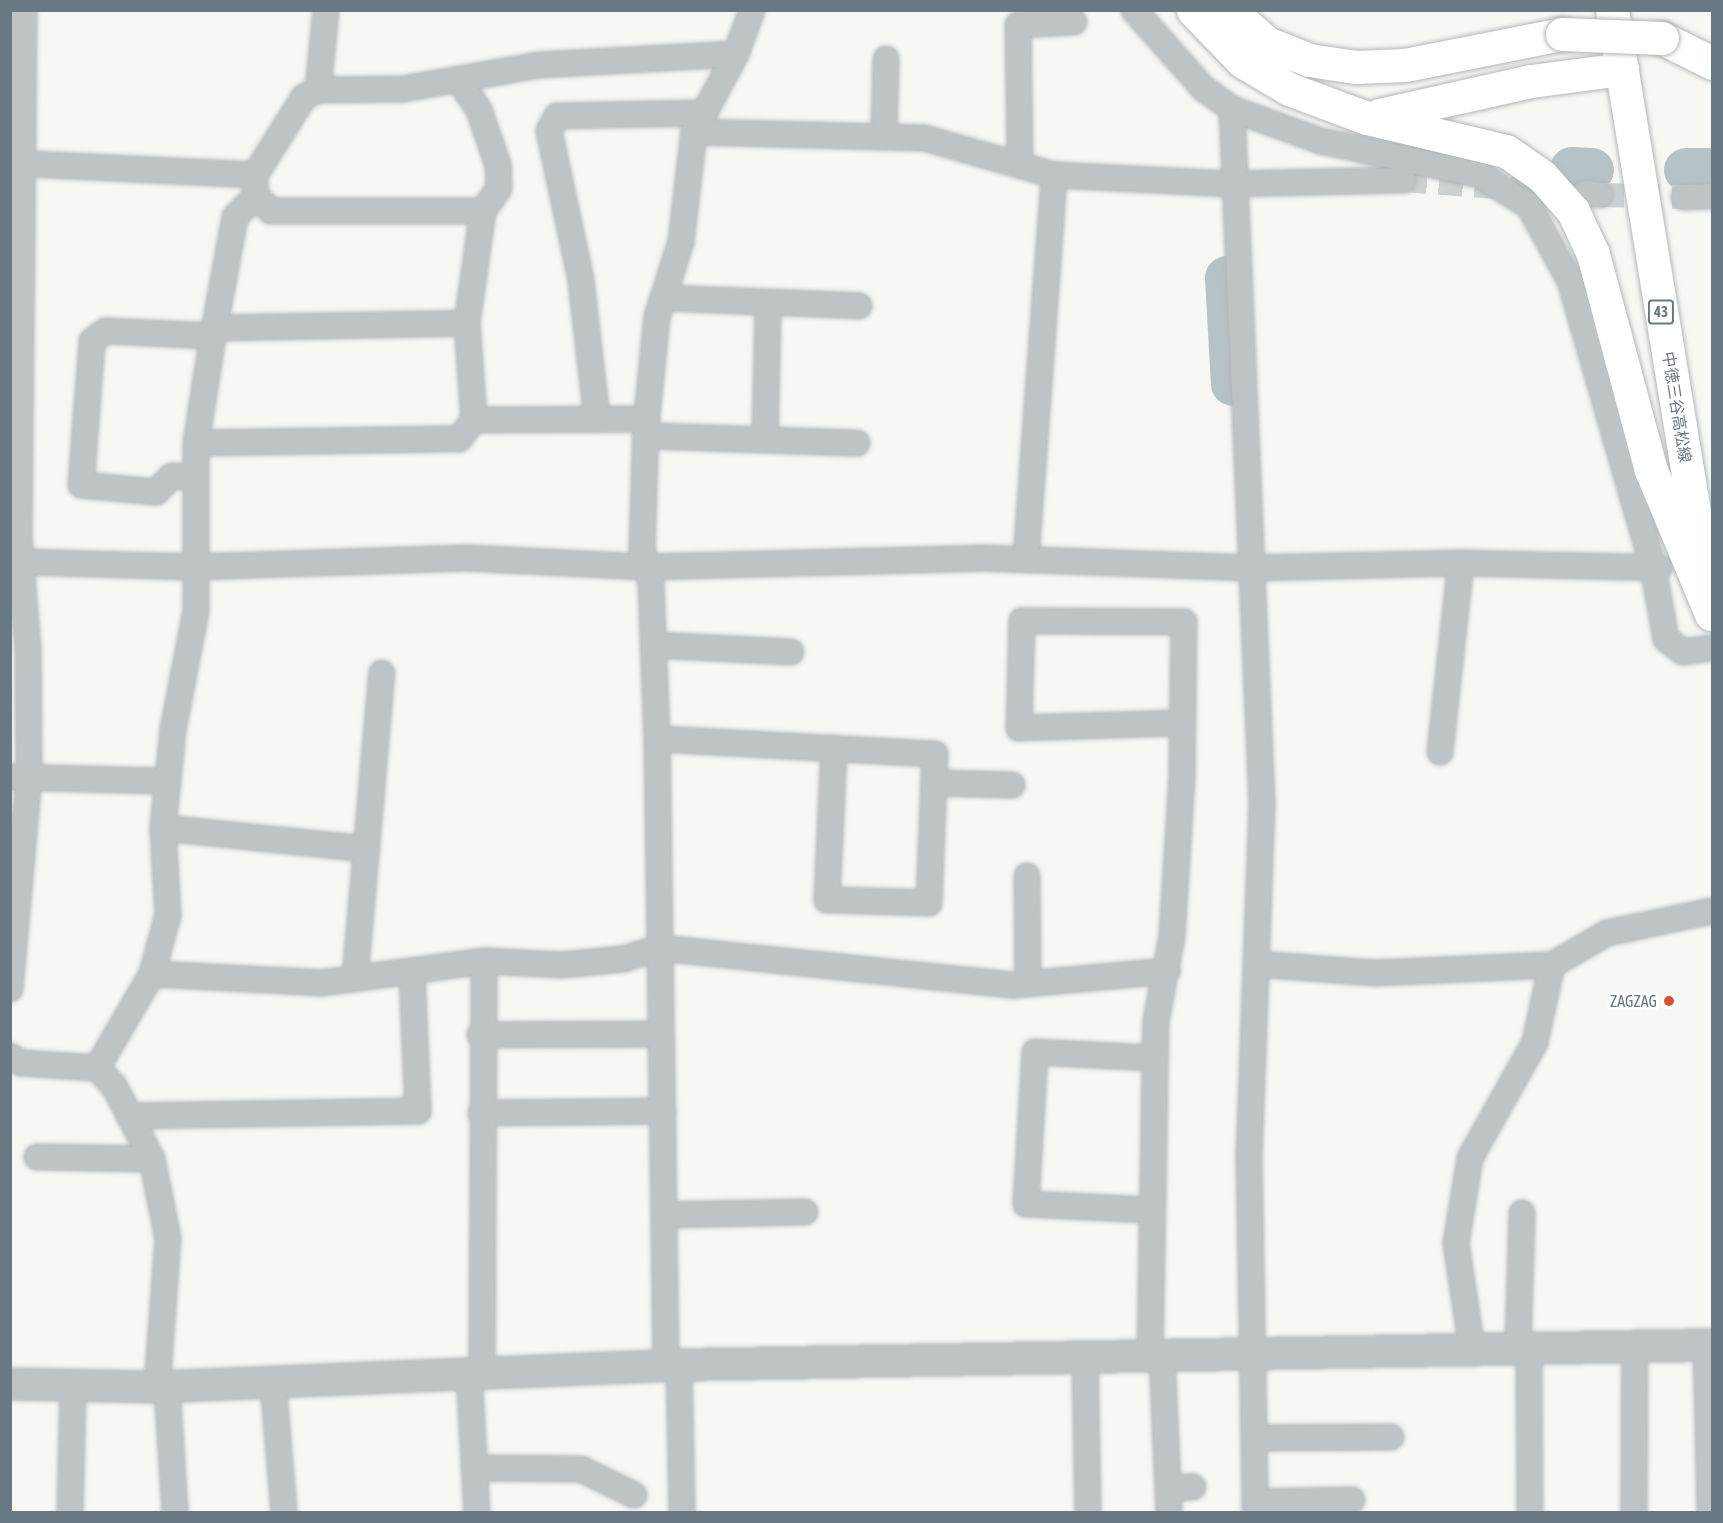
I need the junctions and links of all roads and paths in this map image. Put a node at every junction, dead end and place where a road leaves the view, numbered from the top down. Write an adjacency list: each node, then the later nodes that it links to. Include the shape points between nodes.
1 (24, 10): 19 (street)
2 (326, 10): 14 (street)
3 (752, 10): 9 (street)
4 (1134, 10): 15 (street, via 1203,88)
5 (1193, 10): 16 (main road, via 1242,61 1289,89)
6 (1229, 10): 11 (main road, bridge, via 1267,43 1309,60 1356,67 1405,65 1562,34 1662,38)
7 (1612, 10): 12 (main road, 中徳三谷高松線 / 43)
8 (1074, 22): 20 (street, via 1018,25)
9 (736, 54): 13 (street, via 539,65); 17 (street)
10 (886, 58): 18 (street)
11 (1713, 63)
12 (1622, 69): 16 (main road, via 1531,81); 50 (main road, 中徳三谷高松線 / 43)
13 (461, 83): 14 (street); 27 (street, via 479,110 498,165 499,188)
14 (318, 90): 24 (street, via 304,97)
15 (1232, 109): 23 (street); 48 (street, via 1321,141 1480,175 1529,206 1570,281)
16 (1367, 117): 50 (main road, via 1506,151 1542,176 1573,211 1593,254 1651,470)
17 (699, 122): 18 (street); 29 (street, via 681,242); 35 (street, via 557,116 549,131 581,280)
18 (884, 136): 20 (street, via 924,138)
19 (15, 164): 24 (street); 28 (street)
20 (1020, 165): 21 (street)
21 (1054, 175): 23 (street); 44 (street)
22 (1403, 180): 23 (street)
23 (1231, 184): 49 (street)
24 (256, 185): 27 (street, via 272,211); 34 (street, via 235,217)
25 (1713, 196): 26 (street)
26 (1684, 197)
27 (483, 211): 33 (street)
28 (16, 237): 32 (street)
29 (663, 298): 30 (street); 37 (street)
30 (768, 303): 31 (street); 38 (street)
31 (859, 306)
32 (16, 315): 41 (street)
33 (467, 323): 34 (street); 36 (street)
34 (214, 332): 39 (street); 42 (street, via 106,331 92,341 81,485 156,492 172,476)
35 (597, 419): 36 (street); 37 (street)
36 (474, 420): 39 (street, via 459,439)
37 (646, 427): 38 (street); 47 (street)
38 (765, 440): 40 (street)
39 (196, 443): 42 (street)
40 (857, 443)
41 (15, 459): 43 (street)
42 (195, 477): 46 (street)
43 (18, 546): 46 (street); 59 (street)
44 (1026, 560): 47 (street, via 785,560); 49 (street)
45 (1461, 563): 48 (street); 49 (street); 58 (street)
46 (194, 567): 47 (street, via 466,558); 60 (street, via 196,610)
47 (646, 567): 51 (street)
48 (1656, 567): 52 (street, via 1666,639 1683,652)
49 (1252, 568): 70 (street, via 1262,804)
50 (1712, 620)
51 (654, 645): 53 (street); 56 (street)
52 (1713, 648)
53 (791, 652)
54 (382, 673): 64 (street)
55 (1182, 723): 55 (street, via 1184,622 1022,621 1019,728); 72 (street)
56 (657, 739): 57 (street); 68 (street)
57 (834, 748): 61 (street, via 934,754); 61 (street, via 828,900 929,903)
58 (1440, 752)
59 (20, 777): 60 (street); 66 (street, via 26,839)
60 (168, 781): 63 (street)
61 (934, 783): 62 (street)
62 (1012, 785)
63 (163, 828): 64 (street); 74 (street, via 170,889)
64 (367, 849): 75 (street)
65 (1027, 876): 76 (street)
66 (13, 887): 77 (street)
67 (1713, 911): 71 (street, via 1607,933)
68 (660, 948): 69 (street, via 623,959 562,964); 76 (street, via 728,959); 78 (street)
69 (484, 961): 73 (street); 79 (street)
70 (1256, 964): 71 (street, via 1375,973); 96 (street)
71 (1552, 965): 95 (street, via 1535,1042 1470,1158 1456,1243)
72 (1167, 971): 76 (street); 80 (street)
73 (412, 973): 75 (street); 85 (street, via 418,1111)
74 (152, 974): 75 (street, via 321,984); 82 (street)
75 (355, 979)
76 (1029, 983)
77 (10, 989)
78 (662, 1034): 79 (street); 83 (street)
79 (480, 1035): 84 (street)
80 (1154, 1058): 88 (street); 88 (street, via 1035,1052 1026,1204)
81 (14, 1066): 82 (street)
82 (97, 1068): 85 (street)
83 (663, 1112): 84 (street); 91 (street)
84 (481, 1113): 100 (street)
85 (129, 1116): 87 (street)
86 (37, 1158): 87 (street)
87 (152, 1159): 104 (street, via 168,1238)
88 (1150, 1210): 97 (street)
89 (804, 1212): 91 (street)
90 (1522, 1213): 94 (street)
91 (664, 1215): 99 (street)
92 (1635, 1345): 93 (street); 94 (street); 121 (street)
93 (1709, 1345): 122 (street)
94 (1523, 1348): 95 (street); 120 (street)
95 (1472, 1349): 96 (street)
96 (1245, 1355): 97 (street); 106 (street)
97 (1156, 1356): 98 (street); 109 (street)
98 (1085, 1358): 99 (street); 118 (street)
99 (672, 1365): 100 (street); 117 (street)
100 (475, 1371): 101 (street); 107 (street)
101 (273, 1381): 104 (street); 115 (street)
102 (10, 1383): 103 (street)
103 (73, 1385): 104 (street); 113 (street)
104 (162, 1387): 114 (street)
105 (1391, 1437): 106 (street)
106 (1254, 1438): 112 (street)
107 (474, 1468): 110 (street, via 581,1470); 116 (street)
108 (1192, 1487): 109 (street)
109 (1168, 1489): 119 (street)
110 (634, 1495)
111 (1352, 1500): 112 (street)
112 (1255, 1507)
113 (70, 1512)
114 (175, 1512)
115 (284, 1512)
116 (477, 1512)
117 (682, 1512)
118 (1088, 1512)
119 (1169, 1512)
120 (1530, 1512)
121 (1634, 1512)
122 (1710, 1512)

